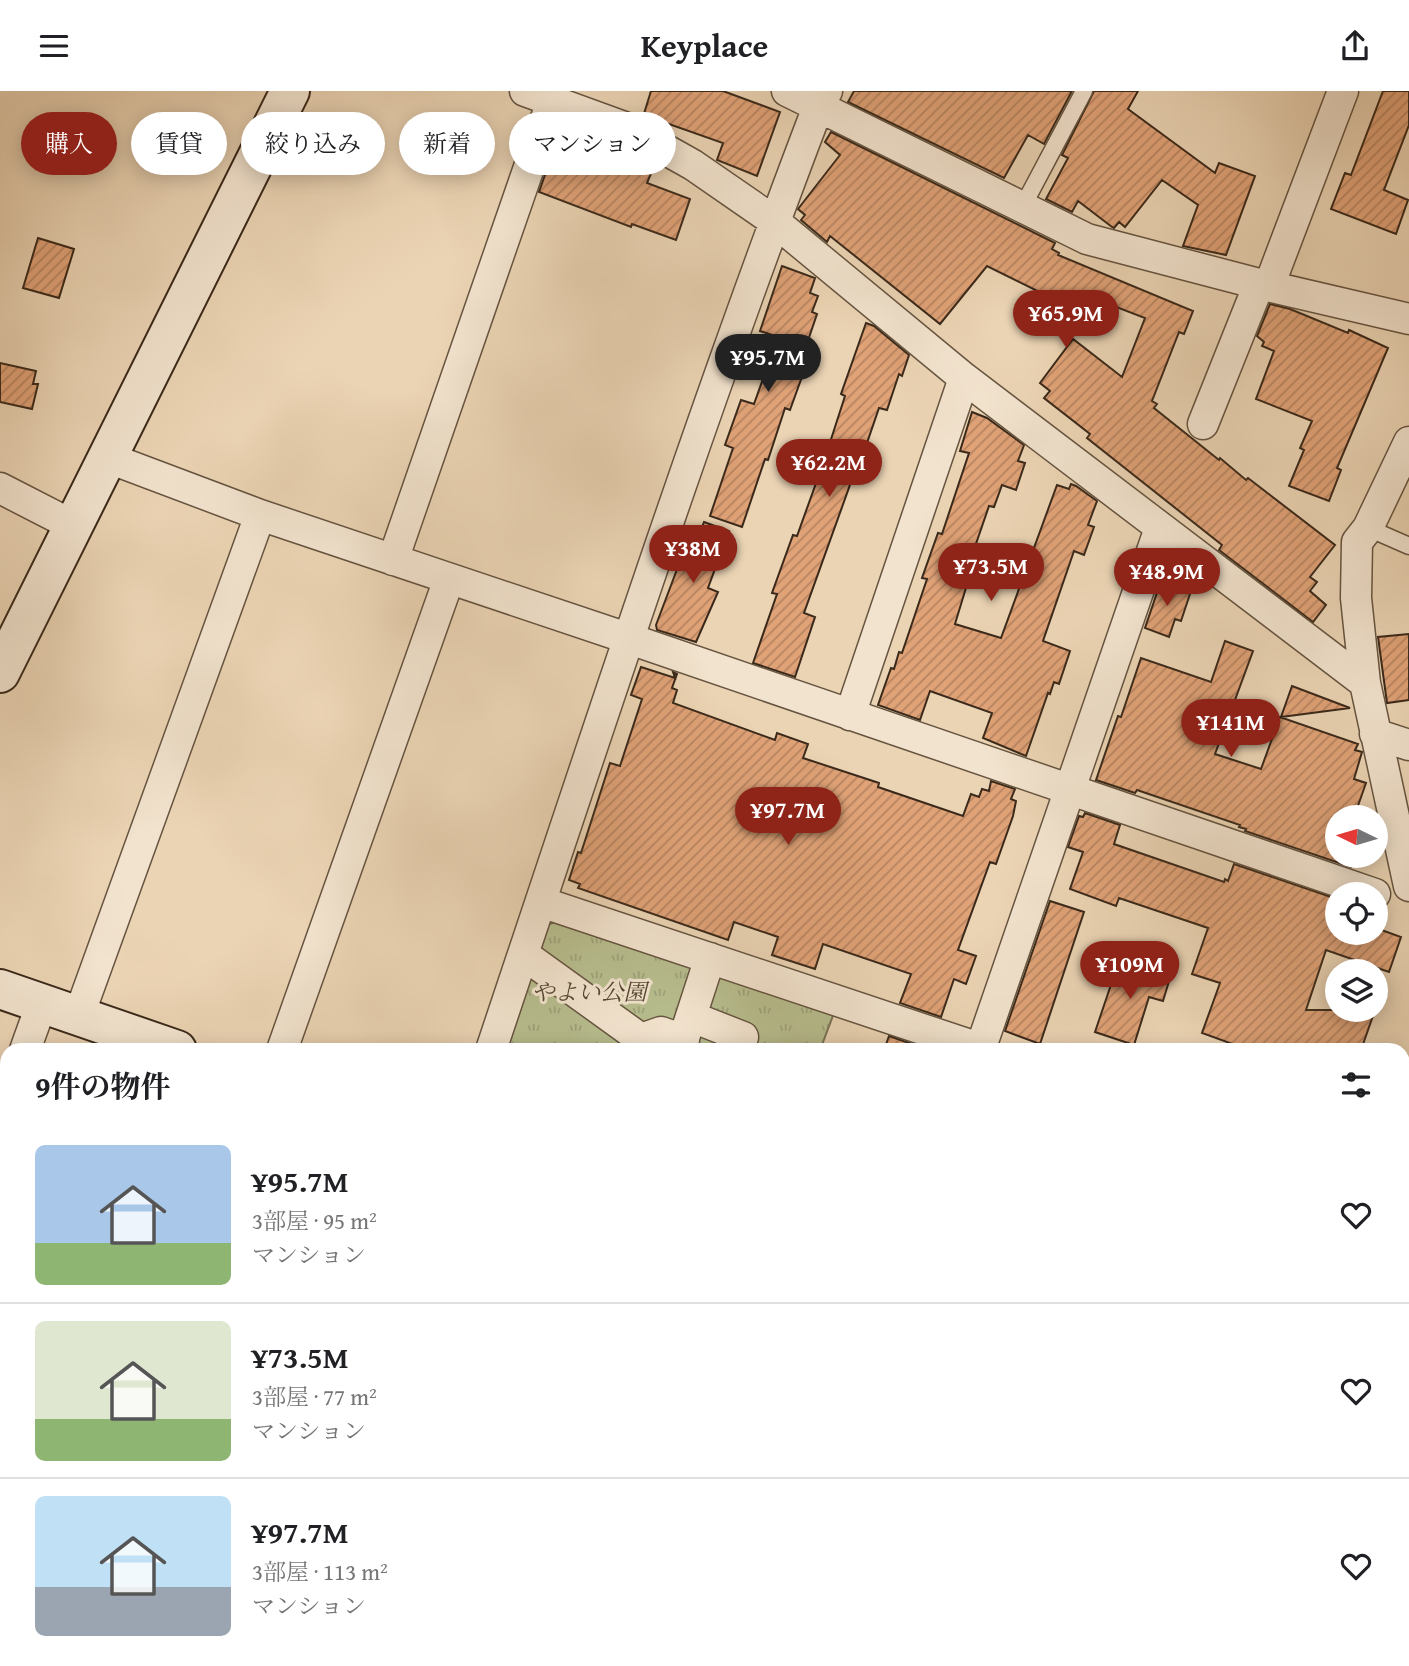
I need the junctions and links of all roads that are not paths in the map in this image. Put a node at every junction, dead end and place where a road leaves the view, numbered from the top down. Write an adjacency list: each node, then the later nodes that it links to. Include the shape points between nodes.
1 (289, 91): 14 (street)
2 (787, 91): 6 (street)
3 (1084, 91): 7 (lane)
4 (1343, 91): 9 (street)
5 (538, 96): 8 (street, via 627,128 693,165); 21 (street)
6 (822, 99): 7 (street); 8 (street)
7 (1023, 206): 9 (street, via 1087,239)
8 (774, 221): 11 (street); 23 (street)
9 (1264, 285): 10 (street); 12 (street)
10 (1409, 319)
11 (964, 378): 18 (street); 26 (street)
12 (1203, 423)
13 (1409, 442): 19 (street)
14 (106, 457): 16 (street); 17 (street)
15 (0, 488): 17 (street)
16 (260, 515): 21 (street); 39 (street)
17 (72, 525): 24 (street)
18 (1160, 528): 25 (street); 29 (street)
19 (1368, 528): 20 (lane); 25 (street, via 1357,542 1356,598)
20 (1409, 546)
21 (393, 560): 22 (street)
22 (449, 579): 23 (street); 44 (street)
23 (628, 638): 26 (street); 33 (street)
24 (1, 669)
25 (1365, 683): 27 (street)
26 (850, 715): 29 (street)
27 (1375, 734): 28 (street); 31 (street)
28 (1409, 745)
29 (1069, 790): 30 (street); 49 (street)
30 (1340, 882)
31 (1409, 886)
32 (1388, 899): 34 (street)
33 (541, 902): 35 (street); 36 (street)
34 (1409, 906)
35 (523, 954): 45 (street); 46 (street)
36 (710, 958): 40 (street); 48 (street)
37 (0, 989): 38 (street)
38 (41, 1003): 39 (street); 42 (street)
39 (79, 1015): 43 (street)
40 (685, 1036): 41 (street); 47 (street, via 661,1033)
41 (743, 1037)
42 (27, 1043)
43 (157, 1043)
44 (284, 1043)
45 (493, 1043)
46 (638, 1043)
47 (641, 1043)
48 (964, 1043)
49 (984, 1043)

